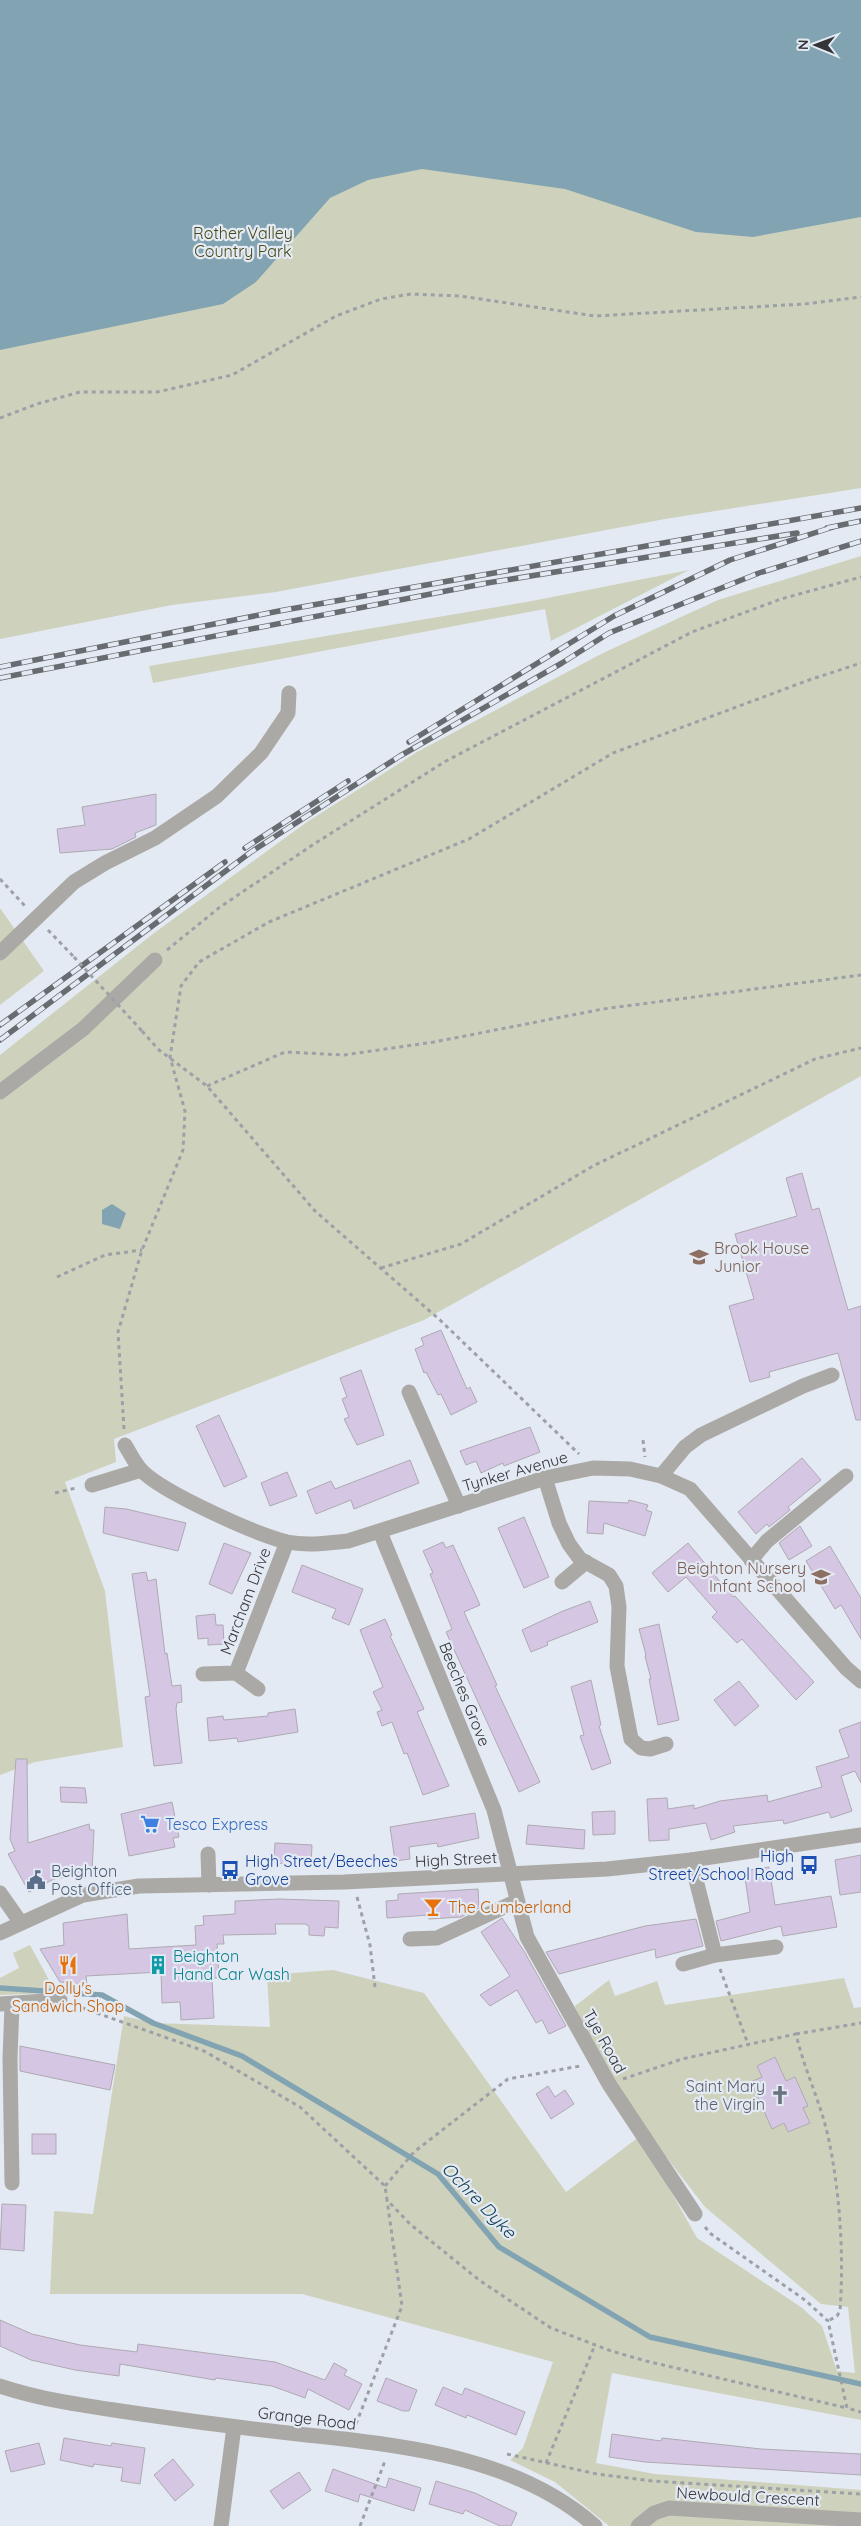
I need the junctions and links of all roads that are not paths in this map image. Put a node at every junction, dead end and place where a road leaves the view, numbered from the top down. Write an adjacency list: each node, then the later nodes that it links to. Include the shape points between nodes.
1 (289, 693): 2 (street, via 288,714 267,745 217,796 155,838 74,882)
2 (0, 953)
3 (155, 960): 4 (street, via 83,1029)
4 (0, 1092)
5 (832, 1375): 9 (street, via 701,1435 685,1447)
6 (409, 1392): 13 (street)
7 (125, 1445): 8 (street, Tynker Avenue)
8 (141, 1470): 12 (street); 15 (street, Tynker Avenue, via 170,1490 232,1521)
9 (661, 1476): 11 (street, Tynker Avenue, via 630,1469 593,1468); 16 (street, Tynker Avenue, via 690,1489)
10 (846, 1476): 16 (street, via 767,1541)
11 (545, 1478): 13 (street, Tynker Avenue); 17 (street, via 559,1524 569,1544)
12 (92, 1485)
13 (459, 1506): 14 (street, Tynker Avenue)
14 (380, 1532): 15 (street, Tynker Avenue, via 348,1541); 27 (street, Beeches Grove, via 494,1810)
15 (287, 1542): 20 (street, Marcham Drive)
16 (752, 1560): 21 (street, Tynker Avenue)
17 (586, 1562): 18 (street); 23 (street, via 609,1575 616,1586 619,1607 616,1666 631,1739 641,1748)
18 (562, 1582)
19 (203, 1674): 20 (street, Marcham Drive)
20 (236, 1674): 22 (street, Marcham Drive)
21 (861, 1681)
22 (258, 1689)
23 (666, 1744)
24 (861, 1835): 26 (street, High Street)
25 (208, 1854): 28 (street)
26 (691, 1860): 27 (street, High Street, via 607,1869); 35 (street)
27 (509, 1873): 28 (street, High Street, via 353,1882); 30 (street, Tye Road)
28 (209, 1885): 31 (street, High Street, via 139,1886 83,1895)
29 (0, 1893): 31 (street)
30 (517, 1901): 33 (street, via 437,1938); 40 (street, Tye Road, via 527,1937 597,2064)
31 (20, 1923): 32 (street, High Street)
32 (0, 1933)
33 (410, 1939)
34 (776, 1947): 35 (street)
35 (715, 1955): 36 (street)
36 (683, 1964)
37 (60, 2000): 38 (street)
38 (6, 2004): 39 (street)
39 (12, 2183)
40 (695, 2214)
41 (0, 2386): 42 (street, Grange Road, via 91,2407)
42 (234, 2427): 44 (street); 45 (street, Grange Road, via 391,2445 472,2462 547,2491)
43 (861, 2520): 46 (street, Newbould Crescent, via 669,2508 654,2513)
44 (221, 2526)
45 (595, 2526)
46 (638, 2526)

